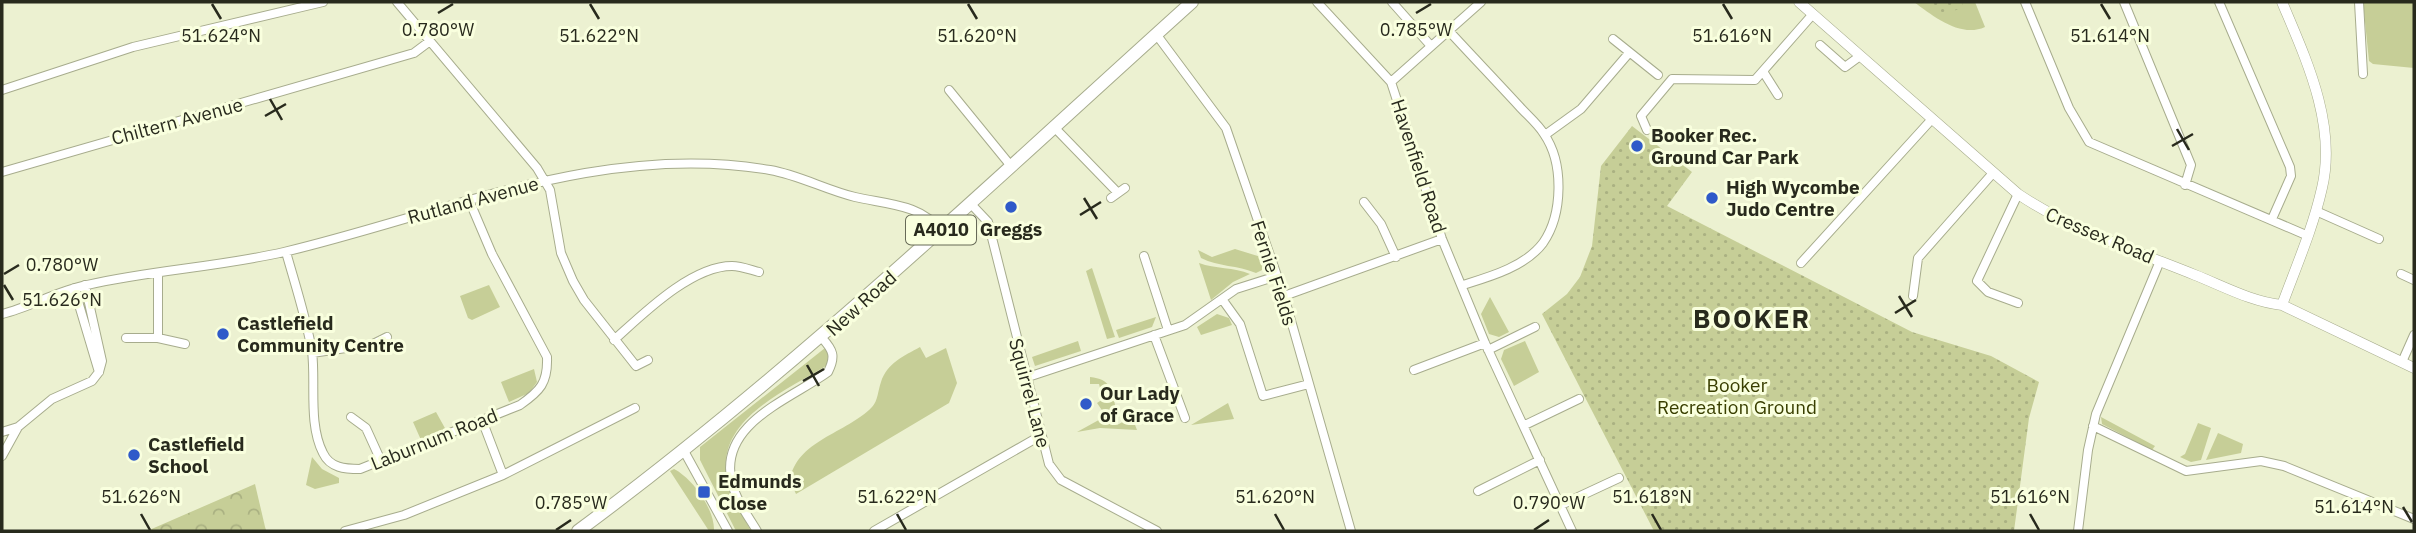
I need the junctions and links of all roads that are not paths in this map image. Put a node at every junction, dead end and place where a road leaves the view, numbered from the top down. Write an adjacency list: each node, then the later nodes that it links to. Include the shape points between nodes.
1 (323, 2): 26 (street, via 133,47)
2 (397, 2): 17 (street)
3 (1192, 2): 15 (highway, New Road / A4010)
4 (1317, 2): 25 (street, Havenfield Road)
5 (1392, 2): 19 (street)
6 (1480, 2): 14 (street)
7 (1799, 2): 13 (street, Cressex Road)
8 (2025, 2): 37 (street, via 2069,108 2089,142)
9 (2124, 2): 37 (street, via 2191,165)
10 (2219, 2): 44 (street, via 2290,167 2291,176)
11 (2282, 2): 43 (street, via 2316,89 2325,133 2323,185)
12 (2359, 2): 23 (street)
13 (1813, 13): 21 (street, Cressex Road); 22 (street)
14 (1449, 31): 19 (street); 32 (street)
15 (1156, 34): 30 (highway, New Road / A4010); 57 (street, Fernie Fields, via 1226,128)
16 (1613, 39): 20 (street)
17 (430, 41): 34 (street, Chiltern Avenue, via 414,53); 36 (street)
18 (1820, 45): 21 (street, via 1845,67)
19 (1432, 46): 25 (street)
20 (1629, 53): 24 (street); 32 (street, via 1581,109)
21 (1860, 56): 29 (street, Cressex Road)
22 (1764, 73): 28 (street); 31 (street, via 1745,82 1672,79 1642,116)
23 (2363, 74)
24 (1658, 75)
25 (1391, 82): 47 (street, Havenfield Road)
26 (2, 90)
27 (949, 90): 33 (street)
28 (1778, 95)
29 (1933, 119): 35 (street, Cressex Road); 53 (street)
30 (1054, 126): 33 (highway, New Road / A4010); 38 (street)
31 (1647, 130)
32 (1545, 135): 60 (street, via 1558,180 1543,243 1498,274)
33 (1011, 166): 42 (highway, New Road / A4010)
34 (2, 172)
35 (1993, 173): 39 (street, Cressex Road); 63 (street, via 1918,258)
36 (543, 181): 40 (street, Rutland Avenue); 45 (street, Rutland Avenue, via 649,164 769,170 919,212 932,219); 76 (street, via 550,191 561,253 573,281)
37 (2185, 185): 44 (street)
38 (1118, 193)
39 (2018, 194): 52 (street, Cressex Road, via 2054,217); 65 (street, via 1977,281 1988,292)
40 (469, 200): 49 (street, Rutland Avenue); 91 (street, Laburnum Road, via 547,357 548,375 540,392)
41 (1364, 202): 51 (street)
42 (970, 203): 45 (highway, New Road / A4010); 85 (street, Squirrel Lane, via 988,222)
43 (2316, 211): 46 (street); 48 (street)
44 (2272, 219): 46 (street)
45 (940, 231): 75 (highway, New Road / A4010)
46 (2306, 235): 66 (street)
47 (1442, 239): 51 (street); 60 (street, Havenfield Road)
48 (2379, 239)
49 (286, 252): 55 (street, Rutland Avenue); 79 (street, Laburnum Road)
50 (1144, 256): 69 (street)
51 (1396, 257): 62 (street)
52 (2160, 261): 66 (street, Cressex Road, via 2268,304); 93 (street)
53 (1801, 263)
54 (759, 272): 76 (street, via 732,266 702,273)
55 (158, 274): 59 (street, Rutland Avenue); 74 (street)
56 (2402, 274): 58 (street)
57 (1277, 276): 62 (street, Fernie Fields); 64 (street, via 1236,289)
58 (2414, 280)
59 (85, 285): 61 (street, Rutland Avenue); 84 (street, via 102,361)
60 (1463, 285): 78 (street, Havenfield Road)
61 (74, 288): 67 (street, Rutland Avenue); 84 (street)
62 (1283, 296): 86 (street, Fernie Fields)
63 (1913, 296)
64 (1222, 299): 69 (street, via 1185,325); 86 (street, via 1240,324 1264,397)
65 (2018, 303)
66 (2282, 305): 81 (street, Cressex Road)
67 (2, 313)
68 (1535, 327): 78 (street)
69 (1168, 330): 70 (street)
70 (1154, 335): 85 (street); 90 (street)
71 (2414, 335): 81 (street)
72 (387, 337): 79 (street, via 373,344)
73 (126, 338): 74 (street)
74 (158, 338): 77 (street)
75 (822, 338): 97 (highway, New Road / A4010); 109 (street, via 833,351 828,372 752,422 733,450 732,482)
76 (614, 340): 80 (street, via 636,366)
77 (185, 344)
78 (1487, 346): 83 (street); 92 (street, Havenfield Road)
79 (312, 353): 100 (street, Laburnum Road, via 322,453 342,469 360,469)
80 (648, 359)
81 (2402, 362): 82 (street, Cressex Road)
82 (2414, 368)
83 (1414, 370)
84 (99, 372): 94 (street, via 92,381 52,399)
85 (1025, 378): 96 (street, Squirrel Lane)
86 (1309, 384): 112 (street, Fernie Fields)
87 (1579, 399): 92 (street)
88 (635, 408): 101 (street)
89 (351, 418): 100 (street, via 366,428)
90 (1185, 418)
91 (482, 419): 100 (street, Laburnum Road); 101 (street)
92 (1525, 425): 99 (street, Havenfield Road)
93 (2093, 426): 105 (street, via 2186,471 2261,461); 114 (street)
94 (18, 427): 95 (street); 98 (street)
95 (2, 432)
96 (1040, 436): 110 (street); 111 (street, Squirrel Lane, via 1049,464 1061,480)
97 (684, 451): 107 (highway, New Road / A4010); 108 (street)
98 (2, 456)
99 (1540, 460): 103 (street); 104 (street, Havenfield Road)
100 (381, 461)
101 (503, 475): 106 (street, via 404,515)
102 (1619, 478): 104 (street)
103 (1478, 491)
104 (1561, 505): 113 (street, Havenfield Road)
105 (2414, 519)
106 (345, 531)
107 (579, 531)
108 (728, 531)
109 (757, 531)
110 (874, 531)
111 (1157, 531)
112 (1351, 531)
113 (1572, 531)
114 (2078, 531)

